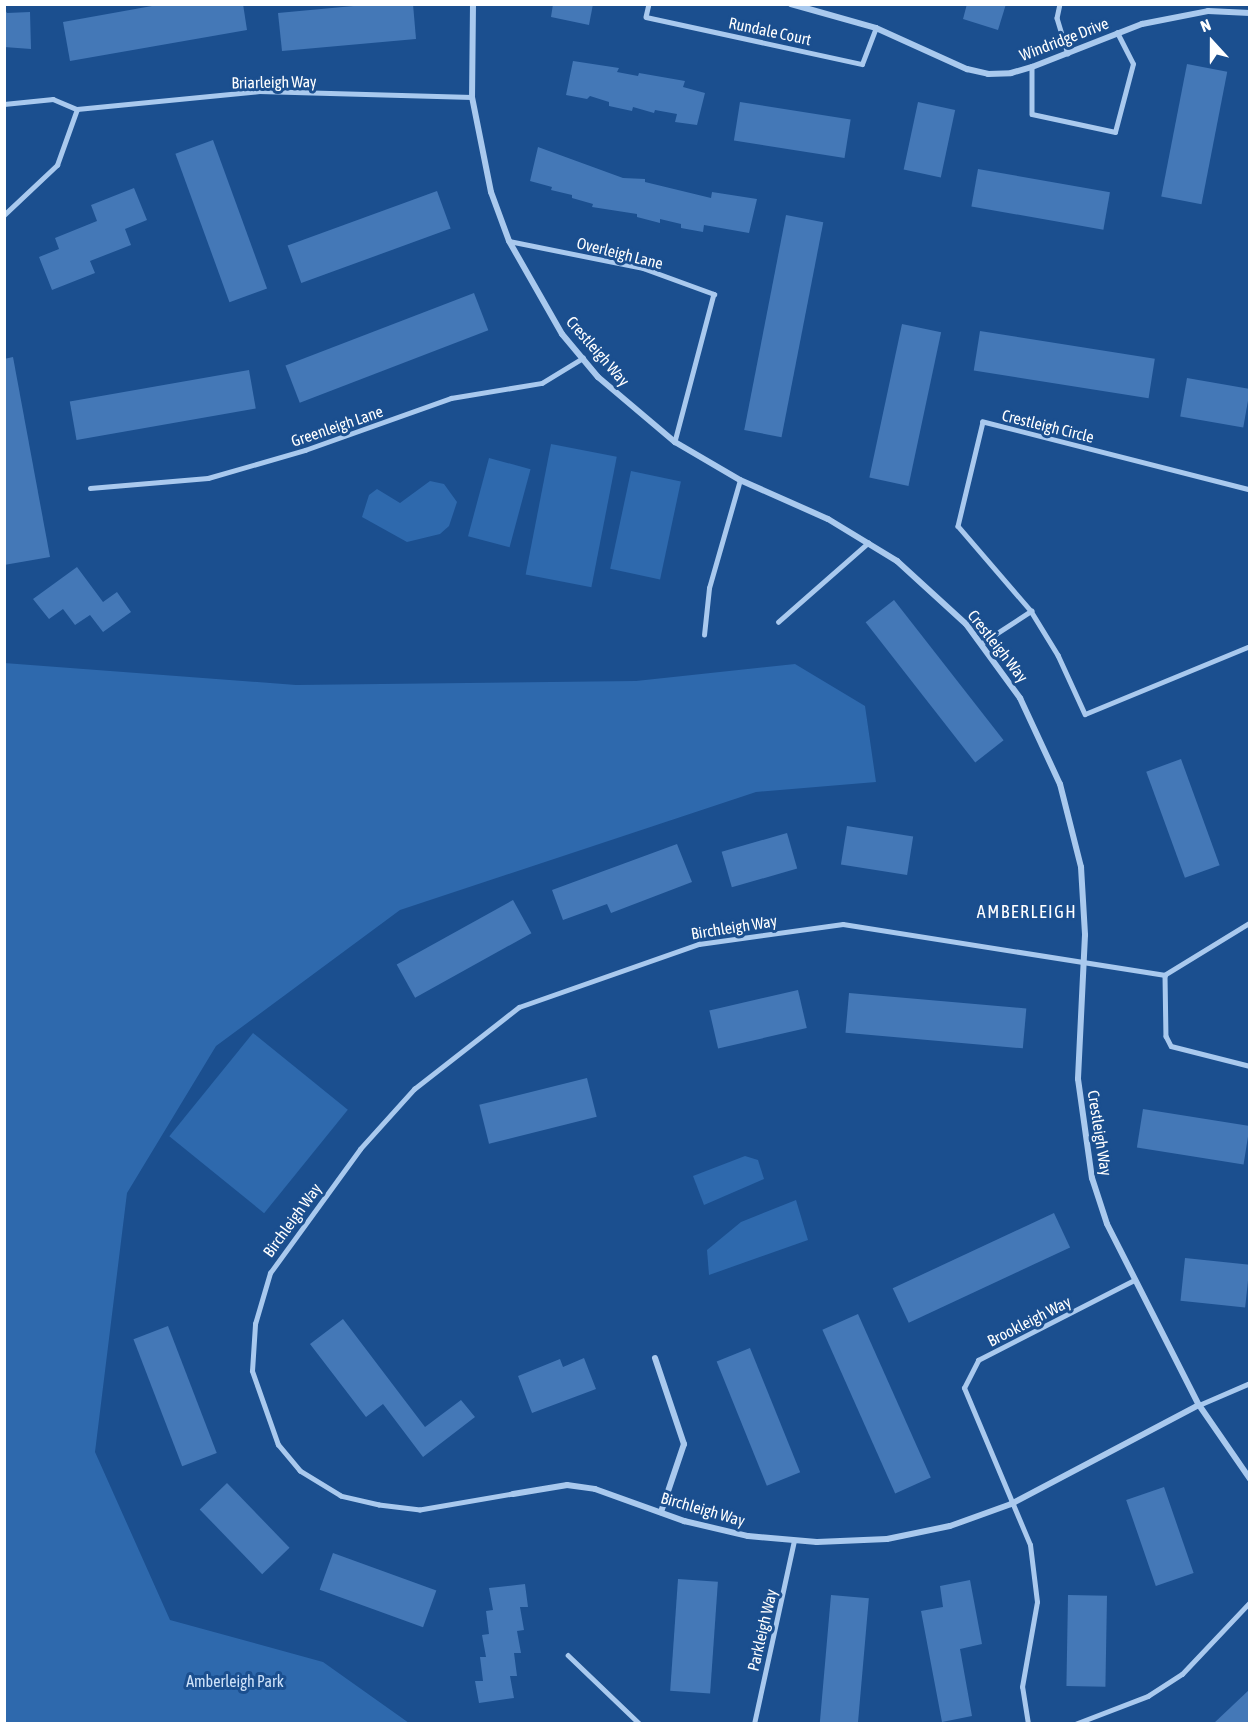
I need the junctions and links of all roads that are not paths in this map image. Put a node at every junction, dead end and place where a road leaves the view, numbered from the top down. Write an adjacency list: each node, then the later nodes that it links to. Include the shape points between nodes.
1 (473, 4): 12 (street, Crestleigh Way)
2 (649, 4): 8 (lane, Rundale Court, via 646,17 862,64)
3 (791, 4): 5 (street, Windridge Drive)
4 (1060, 4): 10 (lane, via 1057,18)
5 (810, 7): 8 (street, Windridge Drive)
6 (1207, 8): 7 (street, Windridge Drive); 9 (street, Windridge Drive)
7 (1250, 13)
8 (876, 27): 11 (street, Windridge Drive, via 967,69 1011,73)
9 (1118, 33): 10 (street, Windridge Drive); 11 (lane, via 1134,64 1115,132 1032,114)
10 (1068, 53): 11 (street, Windridge Drive)
11 (1032, 67)
12 (472, 97): 14 (lane, Briarleigh Way, via 259,91); 16 (street, Crestleigh Way, via 482,156)
13 (4, 104): 14 (lane, via 53,99)
14 (77, 109): 15 (lane, via 57,165)
15 (4, 215)
16 (509, 241): 17 (street, Crestleigh Way, via 537,294); 18 (lane, Overleigh Lane, via 643,268 714,294)
17 (583, 358): 18 (street, Crestleigh Way, via 628,406); 20 (lane, Greenleigh Lane, via 542,383 451,398 305,450 208,478)
18 (675, 442): 19 (street, Crestleigh Way)
19 (740, 480): 22 (street, Crestleigh Way); 25 (lane, via 709,588)
20 (90, 488)
21 (1250, 490): 23 (lane, Crestleigh Circle, via 983,422 958,526)
22 (869, 542): 24 (lane); 26 (street, Crestleigh Way, via 931,590)
23 (1031, 611): 26 (lane); 27 (lane, Crestleigh Circle, via 1058,655 1085,714)
24 (778, 622)
25 (704, 635)
26 (981, 643): 29 (street, Crestleigh Way, via 1020,698 1060,784 1081,867)
27 (1250, 646)
28 (1250, 922): 30 (lane)
29 (1083, 964): 30 (lane, Birchleigh Way); 32 (street, Crestleigh Way, via 1078,1079 1083,1131 1107,1224); 37 (lane, Birchleigh Way, via 843,924 699,944 519,1007 414,1089 360,1149 270,1273 255,1324 252,1371 278,1445 300,1471 341,1496 420,1510)
30 (1165, 975): 31 (lane, via 1166,1036 1171,1046)
31 (1250, 1066)
32 (1134, 1280): 35 (street, Crestleigh Way); 38 (lane, Brookleigh Way, via 978,1360 964,1388)
33 (655, 1358): 39 (street, via 684,1444)
34 (1250, 1383): 35 (lane)
35 (1199, 1405): 36 (street, Crestleigh Way); 38 (street, Birchleigh Way)
36 (1250, 1479)
37 (513, 1494): 39 (street, Birchleigh Way, via 567,1485 595,1489)
38 (1011, 1504): 40 (street, Birchleigh Way, via 950,1526 887,1539); 45 (lane, Brookleigh Way, via 1030,1545 1037,1602 1022,1687)
39 (661, 1512): 40 (street, Birchleigh Way, via 748,1536)
40 (794, 1541): 44 (lane, Parkleigh Way)
41 (1250, 1602): 46 (lane, via 1182,1674 1148,1696)
42 (568, 1654): 43 (lane)
43 (640, 1724)
44 (753, 1724)
45 (1028, 1724)
46 (1075, 1724)

